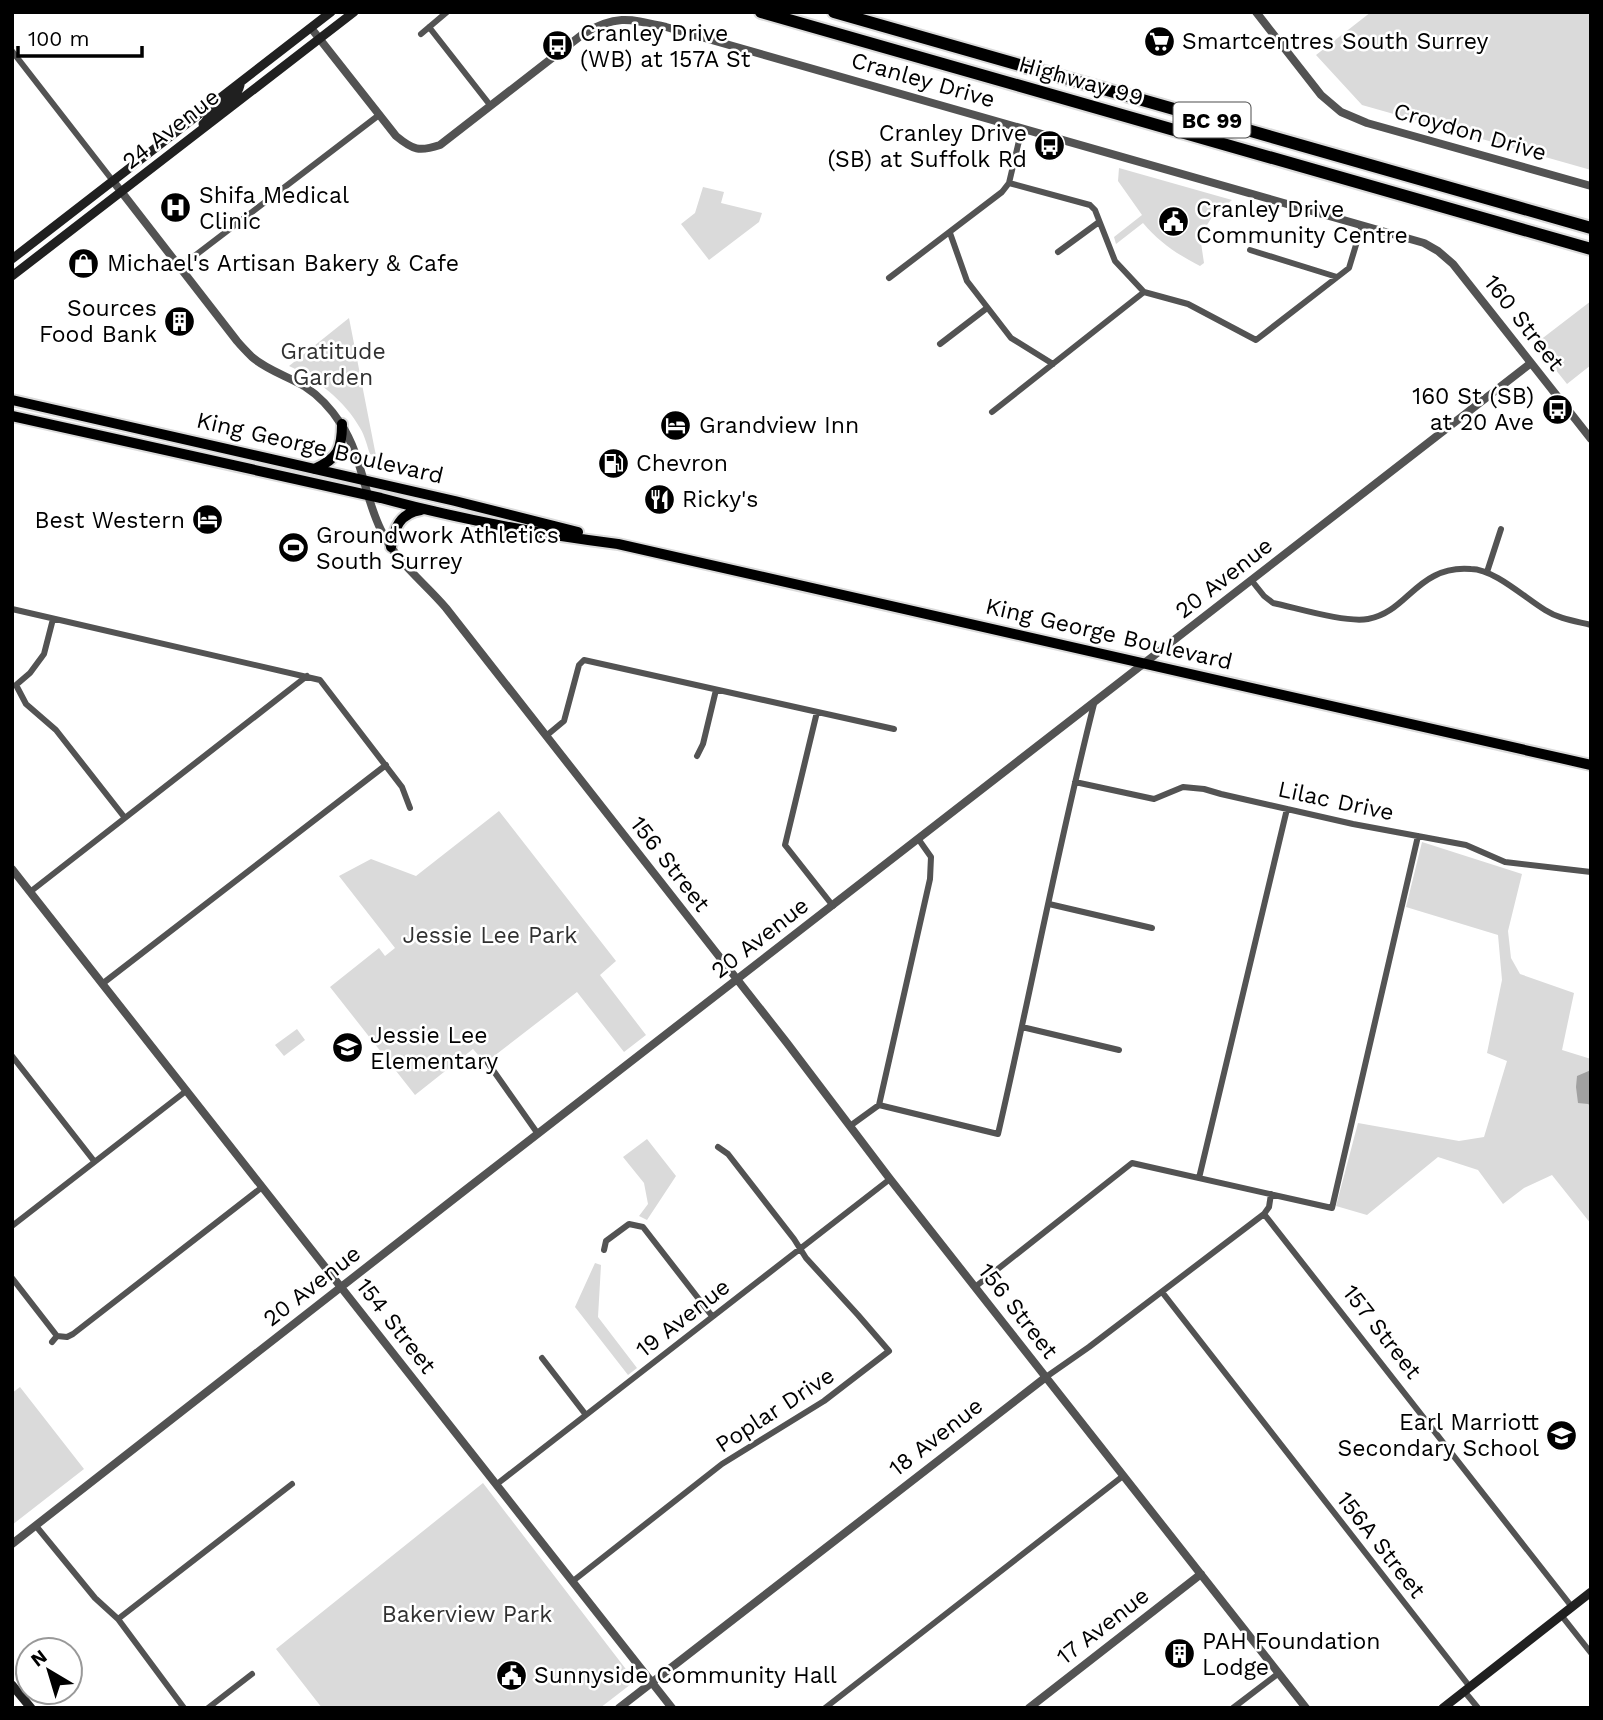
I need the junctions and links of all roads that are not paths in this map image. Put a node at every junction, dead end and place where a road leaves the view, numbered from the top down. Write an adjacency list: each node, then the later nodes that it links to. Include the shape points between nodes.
1 (331, 12): 8 (main road, 24 Avenue)
2 (354, 12): 10 (main road, 24 Avenue)
3 (447, 12): 7 (street)
4 (761, 12): 25 (highway, Highway 99 / BC 99)
5 (834, 12): 23 (highway, Highway 99 / BC 99)
6 (1256, 12): 19 (street, Croydon Drive, via 1321,95 1341,112)
7 (429, 27): 9 (street); 13 (street)
8 (311, 28): 10 (street); 12 (main road, 24 Avenue)
9 (421, 34)
10 (320, 38): 14 (street); 16 (main road, 24 Avenue)
11 (12, 51): 17 (street, 156 Street)
12 (240, 83): 16 (main road, via 236,95 210,115); 17 (main road, 24 Avenue)
13 (490, 105): 14 (street, Cranley Drive, via 440,145 424,150 408,147); 15 (street, Cranley Drive, via 584,33 598,25 631,19)
14 (379, 115): 30 (street)
15 (1022, 128): 18 (street); 22 (street, Cranley Drive)
16 (197, 133): 20 (main road, 24 Avenue)
17 (113, 181): 20 (street, 156 Street); 28 (main road, 24 Avenue)
18 (1009, 183): 21 (street, via 1090,205); 24 (street)
19 (1591, 186)
20 (121, 192): 30 (street, 156 Street); 31 (main road, 24 Avenue)
21 (1098, 222): 27 (street); 34 (street, via 1115,261)
22 (1362, 225): 29 (street, Cranley Drive, via 1424,243); 32 (street, via 1349,268)
23 (1591, 228)
24 (950, 233): 33 (street); 35 (street, via 967,281)
25 (1591, 249)
26 (1250, 250): 32 (street)
27 (1058, 252)
28 (12, 259)
29 (1453, 264): 37 (street, 160 Street)
30 (180, 267): 44 (street, 156 Street, via 252,357 304,386)
31 (12, 276)
32 (1337, 277): 34 (street, via 1256,340 1188,304)
33 (889, 278)
34 (1144, 292): 38 (street)
35 (987, 308): 36 (street); 38 (street, via 1011,338)
36 (940, 344)
37 (1531, 363): 45 (street, 160 Street); 56 (street, 20 Avenue)
38 (1053, 364): 40 (street)
39 (12, 400): 43 (main road, King George Boulevard)
40 (992, 412)
41 (12, 416): 42 (main road, King George Boulevard)
42 (44, 423): 43 (main road, via 52,416); 47 (main road, King George Boulevard)
43 (114, 424): 46 (main road, King George Boulevard)
44 (341, 424): 48 (main road, via 342,441 335,457); 49 (street, 156 Street)
45 (1591, 439)
46 (211, 445): 47 (main road, via 201,451 169,445); 48 (main road, King George Boulevard)
47 (155, 448): 50 (main road, King George Boulevard)
48 (314, 469): 49 (main road, King George Boulevard)
49 (364, 480): 50 (street, 156 Street); 53 (main road, King George Boulevard)
50 (369, 496): 51 (main road, King George Boulevard); 54 (street, 156 Street)
51 (423, 510): 53 (main road, King George Boulevard); 54 (main road, via 408,513 398,522)
52 (1501, 529): 55 (street)
53 (618, 544): 60 (main road, King George Boulevard)
54 (391, 547): 66 (street, 156 Street, via 446,608)
55 (1487, 572): 56 (street, via 1450,570 1434,576 1385,613 1353,620 1273,603); 59 (street, via 1547,611)
56 (1252, 581): 60 (street, 20 Avenue)
57 (12, 609): 58 (street)
58 (53, 619): 61 (street); 73 (street, via 44,654 16,685 26,704 56,730)
59 (1591, 625)
60 (1144, 664): 63 (street, 20 Avenue); 69 (main road, King George Boulevard)
61 (307, 676): 68 (street, via 320,680); 73 (street)
62 (716, 690): 64 (street); 66 (street, via 584,660 564,721); 67 (street)
63 (1094, 704): 70 (street); 75 (street, 20 Avenue)
64 (817, 712): 65 (street); 80 (street, via 785,845)
65 (894, 729)
66 (546, 736): 82 (street, 156 Street)
67 (697, 756)
68 (386, 765): 71 (street); 83 (street)
69 (1591, 765)
70 (1074, 782): 72 (street, Lilac Drive, via 1154,799 1182,787 1204,789); 79 (street)
71 (410, 808)
72 (1287, 809): 74 (street, Lilac Drive); 94 (street)
73 (125, 818): 78 (street)
74 (1418, 836): 77 (street, Lilac Drive, via 1466,845 1505,862); 97 (street, via 1332,1208)
75 (919, 839): 80 (street, 20 Avenue); 89 (street, via 931,857 930,879)
76 (12, 869): 78 (street, 154 Street)
77 (1591, 872)
78 (30, 892): 83 (street, 154 Street)
79 (1049, 905): 81 (street); 84 (street)
80 (833, 906): 82 (street, 20 Avenue)
81 (1152, 928)
82 (737, 980): 90 (street, 156 Street); 91 (street, 20 Avenue)
83 (102, 984): 88 (street, 154 Street)
84 (1022, 1027): 85 (street); 89 (street, via 998,1134)
85 (1119, 1050)
86 (12, 1056): 93 (street)
87 (488, 1063): 91 (street)
88 (186, 1091): 93 (street); 96 (street, 154 Street)
89 (879, 1105): 90 (street)
90 (850, 1126): 95 (street, 156 Street)
91 (538, 1134): 103 (street, 20 Avenue)
92 (718, 1147): 100 (street, via 729,1154)
93 (94, 1161): 99 (street)
94 (1199, 1178): 97 (street); 104 (street, via 1132,1163)
95 (890, 1179): 100 (street, 19 Avenue); 104 (street, 156 Street)
96 (261, 1188): 103 (street, 154 Street); 107 (street, via 73,1335)
97 (1270, 1194): 98 (street)
98 (1264, 1214): 105 (street, 18 Avenue); 120 (street, 157 Street)
99 (12, 1226)
100 (800, 1249): 106 (street, 19 Avenue); 118 (street, Poplar Drive, via 889,1351 824,1401 722,1464)
101 (604, 1250): 106 (street, via 606,1241 629,1224 643,1227)
102 (12, 1278): 107 (street)
103 (341, 1287): 114 (street, 154 Street); 115 (street, 20 Avenue)
104 (975, 1287): 110 (street, 156 Street)
105 (1162, 1292): 110 (street, 18 Avenue); 128 (street, 156A Street)
106 (712, 1316): 111 (street, 19 Avenue)
107 (57, 1336): 108 (street)
108 (52, 1342)
109 (542, 1358): 111 (street)
110 (1046, 1377): 112 (street, 156 Street); 126 (street, 18 Avenue)
111 (586, 1415): 114 (street, 19 Avenue)
112 (1123, 1476): 117 (street, 156 Street); 134 (street)
113 (292, 1484): 122 (street)
114 (497, 1484): 118 (street, 154 Street)
115 (36, 1526): 116 (street, 20 Avenue); 122 (street)
116 (12, 1545)
117 (1201, 1574): 124 (street, 156 Street); 135 (street, 17 Avenue)
118 (573, 1581): 126 (street, 154 Street)
119 (1591, 1592): 120 (main road)
120 (1572, 1607): 121 (main road)
121 (1561, 1615): 123 (street); 128 (main road)
122 (118, 1619): 130 (street)
123 (1591, 1653)
124 (1279, 1673): 136 (street); 137 (street, 156 Street)
125 (252, 1674): 131 (street)
126 (652, 1682): 132 (street, 18 Avenue); 133 (street, 154 Street)
127 (12, 1685): 129 (main road)
128 (1467, 1689): 138 (main road); 139 (street, 156A Street)
129 (31, 1708)
130 (184, 1708)
131 (208, 1708)
132 (619, 1708)
133 (672, 1708)
134 (825, 1708)
135 (1029, 1708)
136 (1233, 1708)
137 (1306, 1708)
138 (1443, 1708)
139 (1478, 1708)

